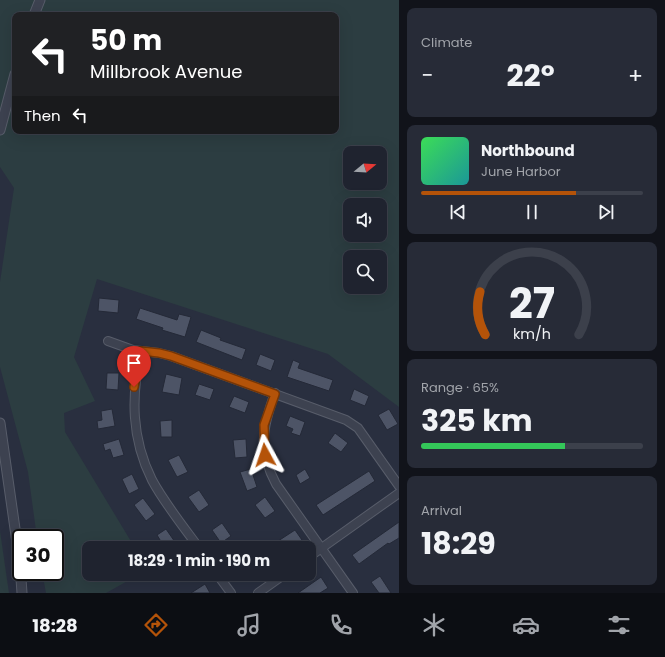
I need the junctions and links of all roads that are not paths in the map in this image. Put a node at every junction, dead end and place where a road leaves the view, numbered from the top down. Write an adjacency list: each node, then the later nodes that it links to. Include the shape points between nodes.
1 (40, 0): 2 (street)
2 (35, 12)
3 (12, 85): 4 (street)
4 (0, 130)
5 (108, 341): 6 (street, via 120,347)
6 (141, 351): 7 (street, via 171,356); 11 (street, via 134,399 141,451 152,480)
7 (275, 394): 9 (street, via 352,423); 12 (street, via 264,425 267,463 276,484)
8 (0, 423): 16 (street)
9 (399, 486)
10 (399, 493): 12 (street)
11 (194, 541)
12 (321, 549): 13 (street); 19 (street)
13 (316, 552)
14 (222, 581): 17 (street)
15 (275, 581): 18 (street)
16 (24, 593)
17 (231, 593)
18 (258, 593)
19 (353, 593)

